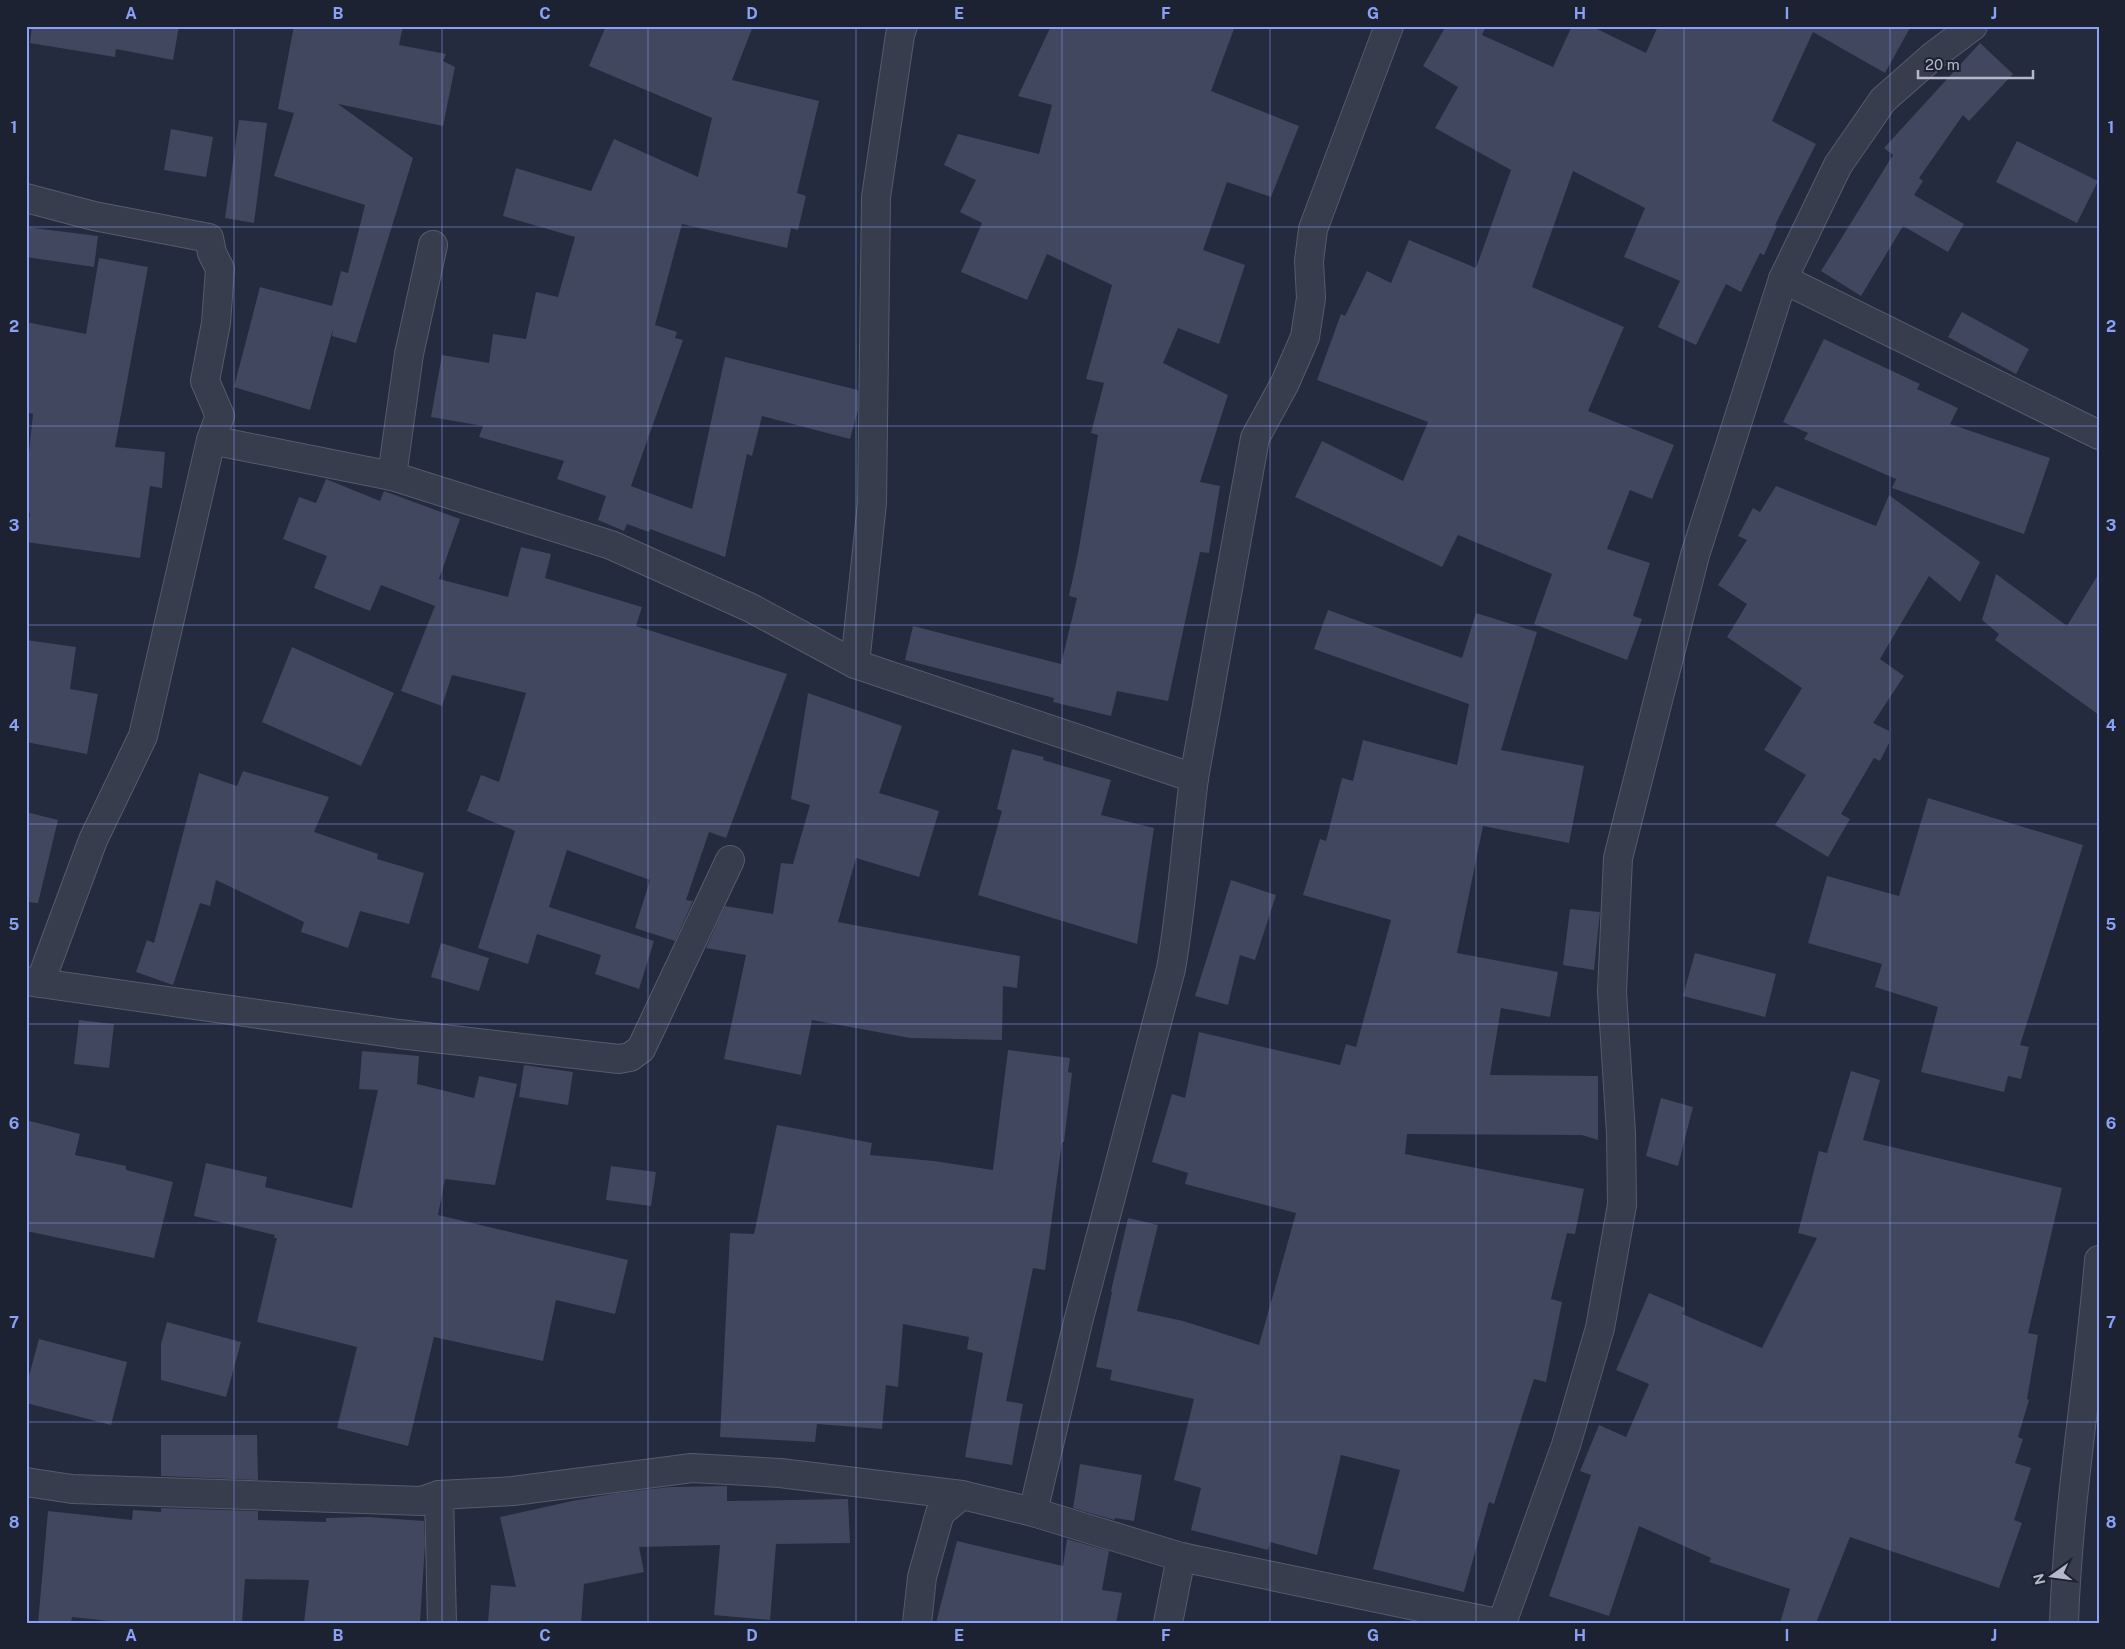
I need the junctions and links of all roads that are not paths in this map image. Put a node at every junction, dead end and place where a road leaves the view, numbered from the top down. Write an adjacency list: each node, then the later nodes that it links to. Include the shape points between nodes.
1 (903, 26): 10 (street, via 876,197 872,503)
2 (1389, 26): 11 (street, via 1313,230 1305,337 1285,383 1254,438)
3 (1973, 26): 6 (street, via 1883,100 1838,165)
4 (26, 198): 8 (street, via 94,216 209,238 220,269 216,322 205,381 220,416)
5 (433, 245): 9 (street, via 408,354)
6 (1783, 279): 7 (street); 24 (street, via 1694,555 1618,858 1612,992 1622,1204 1600,1328 1566,1445)
7 (2099, 435)
8 (211, 440): 9 (street); 13 (street, via 143,736 93,840)
9 (392, 476): 10 (street, via 611,545 751,608)
10 (855, 664): 11 (street)
11 (1194, 778): 18 (street, via 1171,969 1078,1322)
12 (730, 860): 13 (street, via 641,1049 619,1059 399,1034)
13 (33, 982)
14 (2099, 1260): 25 (street, via 2066,1569)
15 (26, 1482): 16 (street, via 72,1489 422,1501)
16 (439, 1495): 17 (street, via 513,1491 692,1468 780,1473); 20 (street)
17 (962, 1495): 18 (street); 21 (street, via 940,1513 922,1576)
18 (1033, 1512): 19 (street)
19 (1181, 1557): 22 (street); 23 (street)
20 (442, 1623)
21 (917, 1623)
22 (1168, 1623)
23 (1497, 1623)
24 (1502, 1623)
25 (2064, 1623)

